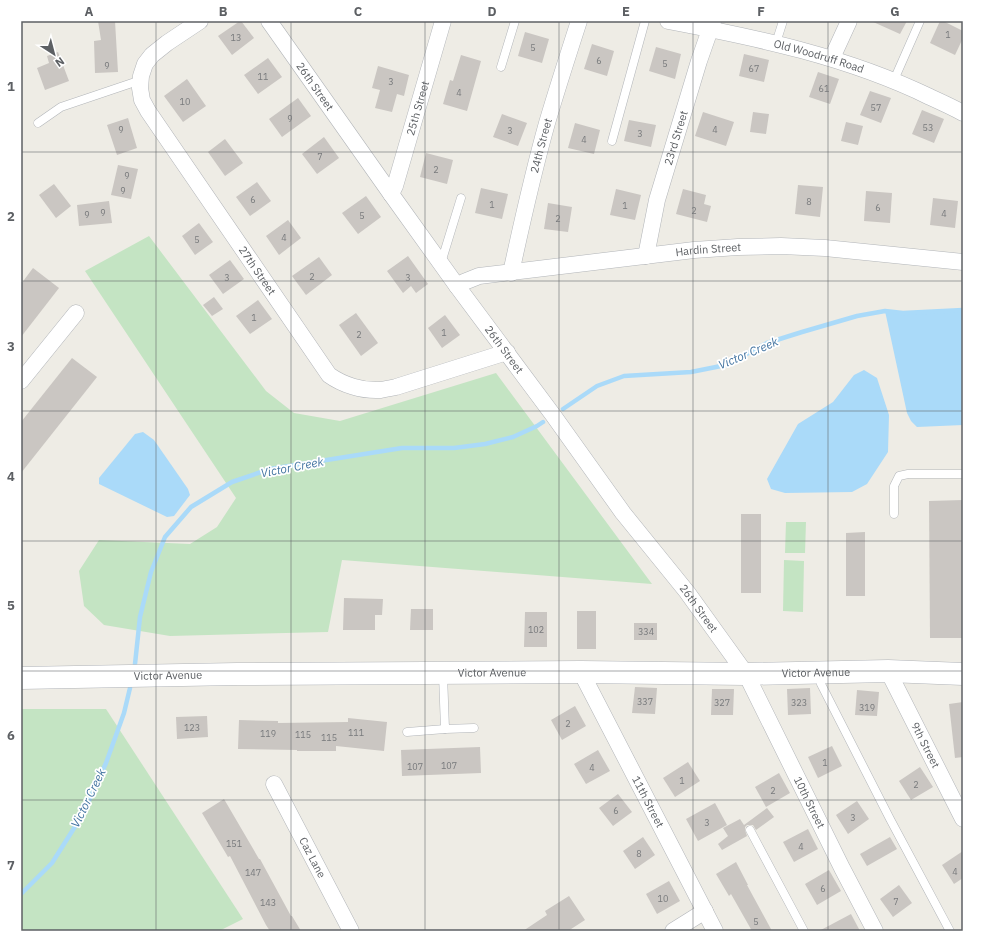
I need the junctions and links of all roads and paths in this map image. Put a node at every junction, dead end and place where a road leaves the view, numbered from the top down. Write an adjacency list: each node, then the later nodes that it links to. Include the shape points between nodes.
1 (200, 21): 15 (street, 27th Street, via 152,54 145,64)
2 (269, 21): 20 (street, 26th Street)
3 (444, 21): 20 (street, 25th Street, via 396,186)
4 (515, 21): 14 (lane)
5 (579, 21): 25 (street, 24th Street, via 547,122)
6 (645, 21): 19 (lane)
7 (668, 21): 11 (street, Old Woodruff Road)
8 (783, 21): 12 (lane)
9 (848, 21): 13 (street)
10 (920, 21): 16 (lane)
11 (711, 25): 12 (street, Old Woodruff Road); 22 (street, 23rd Street, via 657,200)
12 (776, 43): 13 (street, Old Woodruff Road)
13 (832, 58): 16 (street, Old Woodruff Road)
14 (501, 67)
15 (141, 80): 18 (lane, via 61,106); 28 (street, 27th Street, via 142,100 148,111 334,379 349,386 380,390)
16 (894, 80): 17 (street, Old Woodruff Road)
17 (961, 108)
18 (38, 123)
19 (612, 141)
20 (391, 194): 24 (street, 26th Street)
21 (461, 198): 24 (lane)
22 (646, 256): 23 (street, Hardin Street, via 694,250 781,246); 25 (street, Hardin Street)
23 (963, 262)
24 (441, 264): 26 (street, 26th Street)
25 (511, 273): 26 (street, Hardin Street, via 480,276)
26 (457, 286): 28 (street, 26th Street)
27 (76, 313): 29 (street)
28 (507, 352): 36 (street, 26th Street, via 623,513 687,592)
29 (21, 381)
30 (963, 474): 31 (lane, via 899,476 894,486)
31 (894, 514)
32 (888, 671): 34 (street, Victor Avenue); 37 (street, Victor Avenue); 43 (street, 9th Street)
33 (581, 672): 35 (street, Victor Avenue); 36 (street, Victor Avenue); 45 (street, 11th Street)
34 (820, 672): 36 (street, Victor Avenue); 51 (lane, via 821,684)
35 (443, 673): 38 (street, Victor Avenue); 40 (lane)
36 (746, 674): 50 (street, 10th Street)
37 (963, 674)
38 (21, 678)
39 (474, 728): 40 (lane)
40 (445, 729): 41 (lane)
41 (407, 732)
42 (274, 784): 46 (street, Caz Lane)
43 (963, 819)
44 (750, 830): 49 (lane)
45 (705, 911): 47 (street); 48 (street, 11th Street)
46 (351, 931)
47 (673, 931)
48 (715, 931)
49 (804, 931)
50 (875, 931)
51 (950, 931)

